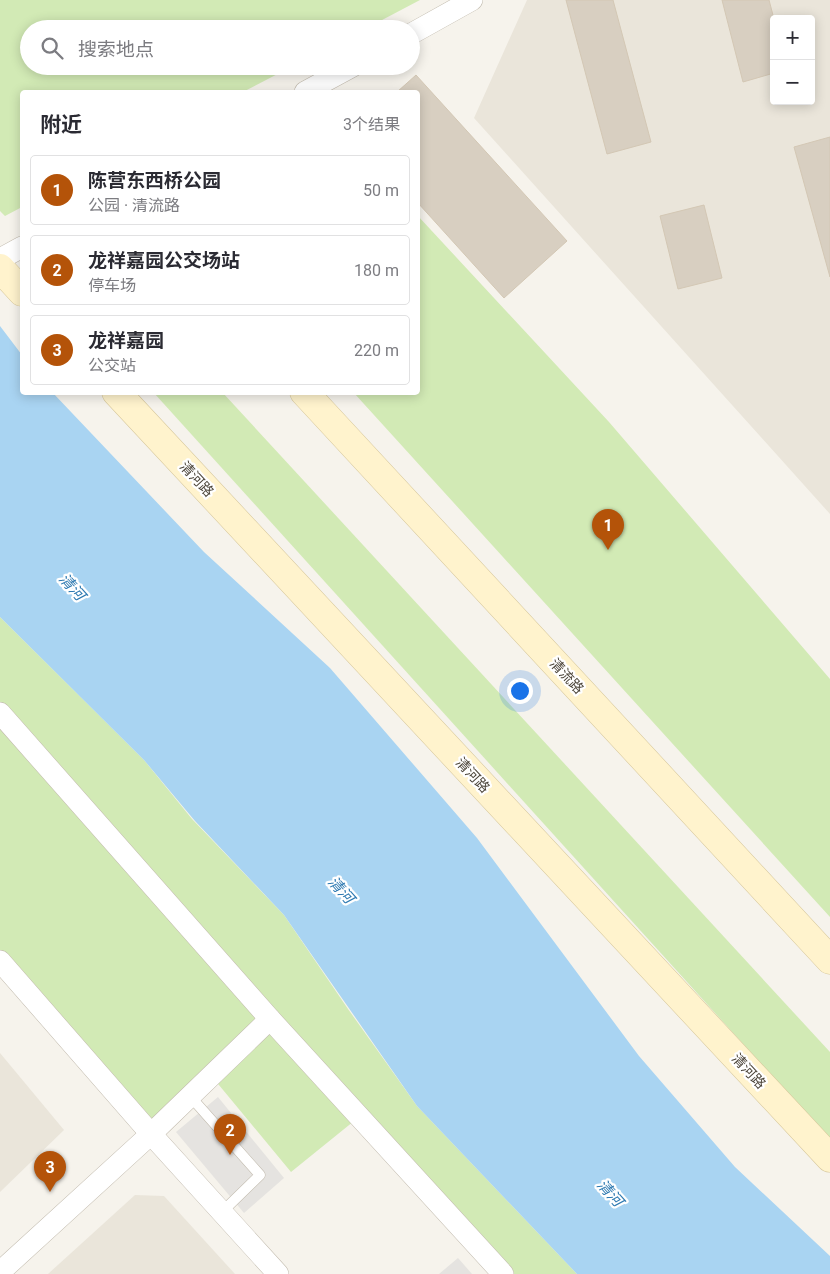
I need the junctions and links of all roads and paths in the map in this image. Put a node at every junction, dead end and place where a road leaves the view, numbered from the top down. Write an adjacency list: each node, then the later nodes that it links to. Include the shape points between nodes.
1 (472, 0): 2 (street)
2 (420, 29)
3 (337, 75): 4 (street)
4 (310, 90)
5 (20, 248): 6 (street)
6 (0, 259)
7 (0, 268): 8 (street)
8 (20, 290)
9 (119, 395): 17 (street, 清河路)
10 (307, 395): 12 (street, 清流路)
11 (0, 713): 14 (street)
12 (830, 960)
13 (0, 961): 16 (street)
14 (270, 1019): 15 (street); 21 (street)
15 (190, 1096): 16 (street); 18 (lane, via 260,1175)
16 (151, 1134): 18 (street); 19 (street)
17 (830, 1158)
18 (222, 1212): 20 (street)
19 (0, 1272)
20 (278, 1274)
21 (503, 1274)

